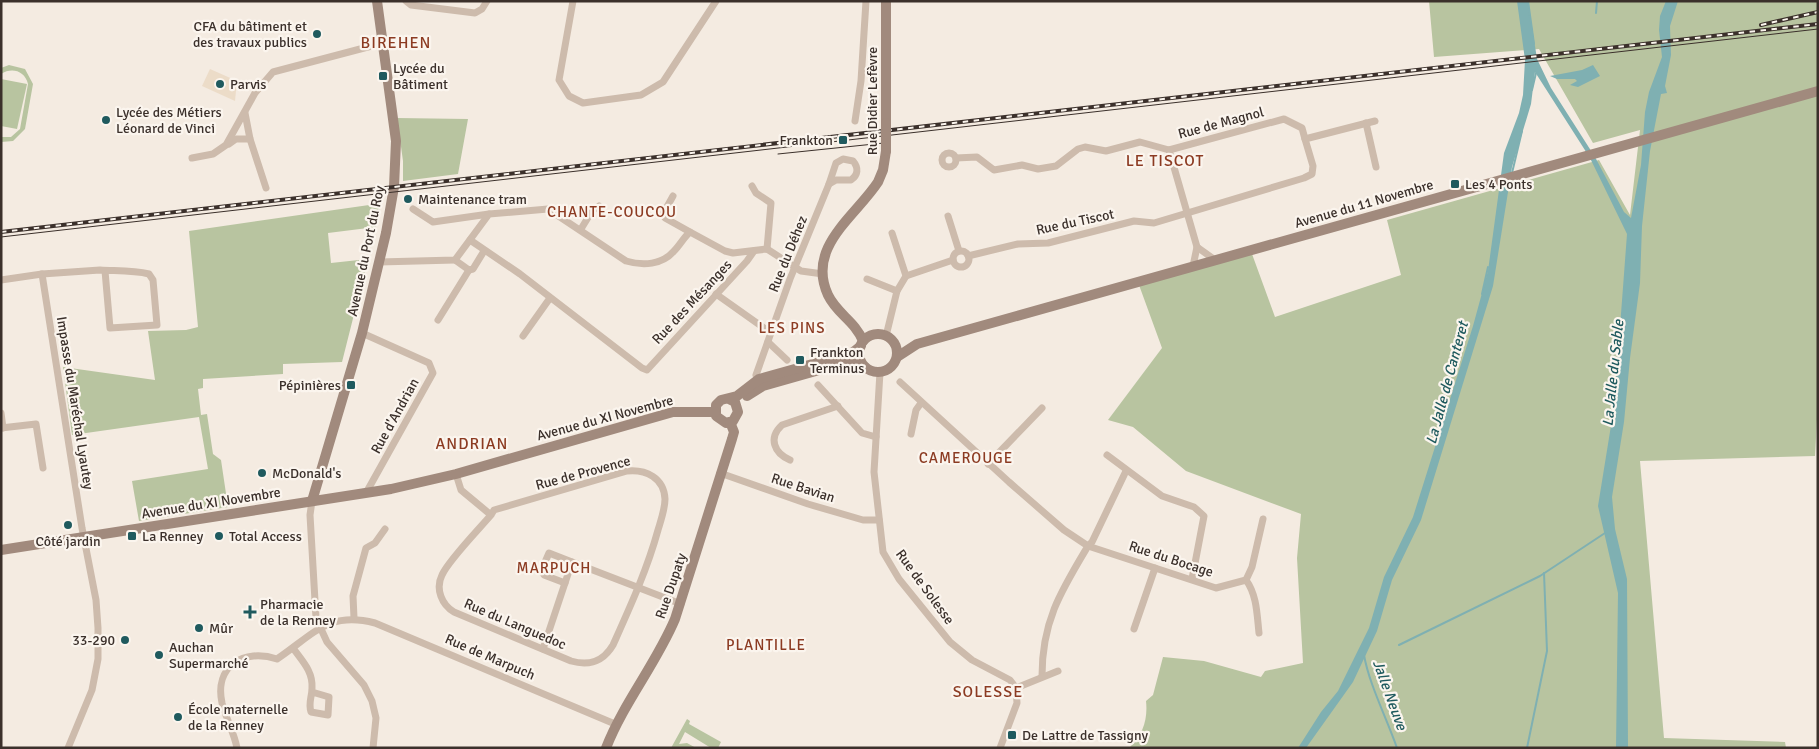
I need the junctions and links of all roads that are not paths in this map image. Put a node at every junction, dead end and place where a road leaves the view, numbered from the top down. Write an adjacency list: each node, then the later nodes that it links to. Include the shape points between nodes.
1 (377, 1): 8 (main road, Avenue du Port du Roy)
2 (406, 1): 3 (street, via 475,13)
3 (487, 1)
4 (573, 1): 5 (street, via 559,80 569,96 583,103 641,95 663,82)
5 (716, 1)
6 (866, 1): 11 (street, via 863,64)
7 (886, 1): 49 (main road, Rue Didier Lefèvre, bridge, via 886,151 883,170 878,182 828,245)
8 (383, 43): 10 (street, via 273,72 255,93); 43 (main road, Avenue du Port du Roy, via 396,157 392,200)
9 (1818, 91): 42 (main road, Avenue du 11 Novembre)
10 (245, 113): 14 (street); 16 (street)
11 (855, 121)
12 (1375, 121): 13 (street)
13 (1366, 123): 15 (street); 20 (street)
14 (250, 139): 16 (street, via 236,139); 23 (street)
15 (1305, 139): 17 (street, Rue de Magnol, via 1302,128 1284,118); 28 (street, Rue de Magnol, via 1312,174)
16 (226, 145): 18 (street, via 213,154)
17 (1169, 150): 19 (street, via 1140,142 1106,151 1085,147 1056,166 1038,169 1022,165 994,170 977,157); 28 (street, Rue de Magnol)
18 (192, 158)
19 (956, 158)
20 (1376, 167)
21 (829, 184): 21 (street, Rue du Déhez, via 839,160 854,161 857,168 854,178); 45 (street, Rue du Déhez)
22 (752, 186): 35 (street, via 756,193 771,203)
23 (266, 188)
24 (673, 196): 31 (street, via 665,218)
25 (599, 206): 30 (street)
26 (414, 209): 27 (street, via 433,222)
27 (489, 214): 30 (street, via 548,209); 33 (street)
28 (1187, 214): 34 (street, Rue de Magnol); 39 (street, Rue du Tiscot, via 1154,222 1134,221 1048,243 1018,244)
29 (948, 216): 38 (street)
30 (581, 229): 31 (street, via 626,261 638,264 662,260)
31 (690, 232): 37 (street, via 725,251)
32 (892, 233): 50 (street)
33 (470, 240): 36 (street); 40 (street)
34 (1197, 247): 42 (street); 44 (street)
35 (767, 249): 37 (street); 45 (street)
36 (484, 251): 46 (street, via 473,269); 55 (street)
37 (754, 251): 54 (street, Rue des Mésanges)
38 (959, 251): 39 (street); 41 (street)
39 (968, 256): 41 (street, Rue du Tiscot, via 964,266 958,267)
40 (455, 260): 43 (street); 46 (street)
41 (953, 260): 50 (street, Rue du Tiscot)
42 (1215, 260): 44 (main road, Avenue du 11 Novembre)
43 (380, 262): 58 (main road, Avenue du Port du Roy)
44 (1192, 266): 65 (main road, Avenue du 11 Novembre)
45 (795, 268): 49 (street, via 810,274); 59 (street, Rue du Déhez)
46 (469, 270): 56 (street)
47 (105, 271): 47 (street, via 152,276 157,326 110,328); 48 (street)
48 (42, 274): 52 (street); 97 (street, Impasse du Maréchal Lyautey)
49 (823, 274): 57 (main road, Rue Didier Lefèvre, via 835,306)
50 (906, 276): 53 (street)
51 (867, 279): 53 (street)
52 (1, 280)
53 (897, 291): 62 (street)
54 (716, 294): 55 (street, Rue des Mésanges, via 647,370); 59 (street)
55 (550, 298): 61 (street)
56 (438, 320)
57 (852, 321): 60 (main road, Rue Didier Lefèvre); 64 (main road, Rue Didier Lefèvre)
58 (362, 333): 91 (street, Rue d'Andrian, via 429,363 433,373); 92 (main road, Avenue du Port du Roy)
59 (771, 333): 63 (street, Rue du Déhez)
60 (874, 335): 62 (main road); 64 (main road)
61 (522, 336)
62 (890, 339): 65 (main road, Avenue du 11 Novembre); 66 (main road)
63 (768, 342): 67 (street); 70 (street, Rue du Déhez)
64 (862, 344): 68 (main road, via 859,357); 73 (main road, via 846,355 759,379)
65 (917, 344): 66 (main road, Avenue du 11 Novembre)
66 (897, 357): 69 (main road, via 891,367)
67 (787, 360)
68 (865, 367): 69 (main road); 78 (main road, via 849,362 755,389 745,398)
69 (880, 372): 83 (street, Rue de Solesse)
70 (756, 374)
71 (900, 382): 74 (street, Rue du Bocage)
72 (818, 385): 75 (street)
73 (729, 399): 77 (main road, via 718,402); 78 (main road, via 735,402)
74 (921, 403): 82 (street, via 916,410); 86 (street, Rue du Bocage)
75 (838, 406): 83 (street, via 862,433); 85 (street, via 777,429 774,436 776,450 779,456)
76 (1042, 408): 86 (street)
77 (715, 412): 80 (main road, via 718,420); 90 (main road, Avenue du XI Novembre, via 673,412)
78 (738, 412): 80 (main road)
79 (1, 413): 81 (street)
80 (730, 422): 89 (main road, Rue Dupaty, via 733,435)
81 (2, 428): 87 (street, via 36,424)
82 (911, 434)
83 (876, 437): 95 (street, Rue de Solesse, via 874,472)
84 (1107, 455): 88 (street)
85 (790, 460)
86 (988, 464): 98 (street, Rue du Bocage, via 1064,530)
87 (43, 468)
88 (1126, 471): 98 (street); 102 (street, via 1162,496 1194,508 1204,516)
89 (720, 473): 95 (street, Rue Bavian, via 808,504 863,520); 106 (main road, Rue Dupaty)
90 (456, 474): 91 (main road, Avenue du XI Novembre); 93 (street, via 461,490)
91 (366, 493): 92 (main road, Avenue du XI Novembre)
92 (312, 501): 97 (main road, Avenue du XI Novembre); 108 (street, via 313,588 316,618)
93 (491, 515): 105 (street, Rue de Provence, via 494,510 627,471 647,472 661,486 665,498 650,560); 112 (street, Rue du Languedoc, via 441,576 442,600 454,612)
94 (1262, 518): 103 (street, via 1252,567)
95 (879, 520): 115 (street, Rue de Solesse, via 881,542 888,563 937,626 962,653 1010,680)
96 (385, 529): 107 (street, via 375,544 366,548 353,596)
97 (84, 536): 99 (main road, Avenue du XI Novembre); 118 (street, Impasse du Maréchal Lyautey, via 96,600 98,659 88,703)
98 (1088, 546): 101 (street, Rue du Bocage); 114 (street, via 1050,616)
99 (1, 550)
100 (572, 562): 104 (street); 104 (street, via 548,553 542,569 544,575); 105 (street)
101 (1155, 568): 102 (street, Rue du Bocage); 109 (street)
102 (1192, 579): 103 (street, Rue du Bocage, via 1216,588)
103 (1246, 580): 110 (street, via 1256,603)
104 (565, 583): 112 (street)
105 (640, 586): 106 (street, via 652,594); 112 (street, Rue du Languedoc, via 605,657 588,664 579,663)
106 (681, 604): 117 (main road, Rue Dupaty, via 663,645)
107 (354, 618): 108 (street, Rue de Marpuch, via 328,623); 117 (street, Rue de Marpuch, via 375,623)
108 (321, 628): 111 (street, Rue de Marpuch); 120 (street, via 327,642 364,685 372,701 376,718)
109 (1134, 629)
110 (1259, 633)
111 (293, 648): 116 (street, via 310,672); 119 (street, Rue de Marpuch, via 277,659 247,656 231,665 221,688 222,703)
112 (543, 649)
113 (1058, 671): 114 (street)
114 (1042, 676): 115 (street)
115 (1016, 688): 122 (street, via 1017,703)
116 (312, 692)
117 (615, 724): 121 (main road, Rue Dupaty)
118 (68, 748)
119 (237, 748)
120 (373, 748)
121 (606, 748)
122 (1000, 748)

